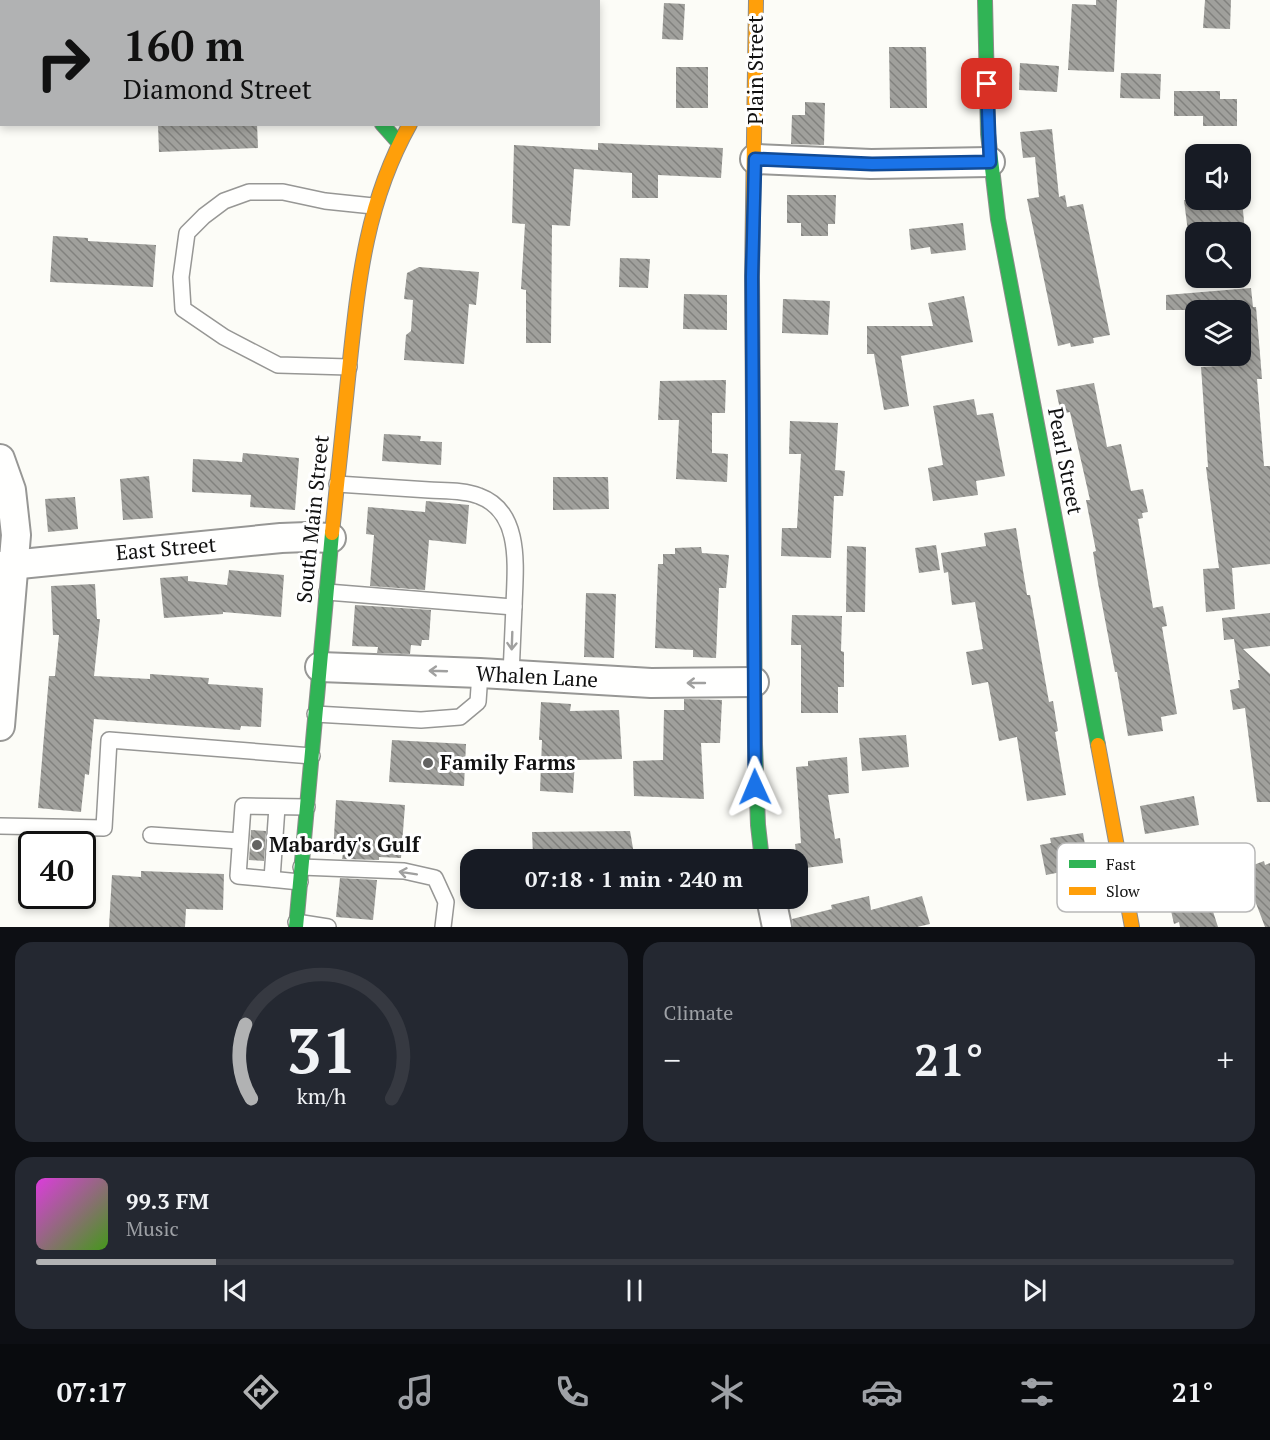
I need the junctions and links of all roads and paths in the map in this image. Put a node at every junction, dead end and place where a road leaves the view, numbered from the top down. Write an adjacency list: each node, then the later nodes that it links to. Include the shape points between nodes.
1 (756, 0): 6 (street, Plain Street)
2 (985, 0): 7 (street, Pearl Street)
3 (384, 126): 5 (street)
4 (409, 126): 5 (street, South Main Street)
5 (398, 142): 8 (street, South Main Street)
6 (755, 159): 7 (street, via 872,164); 19 (street, Plain Street)
7 (990, 162): 28 (street, Pearl Street)
8 (372, 206): 9 (street, South Main Street); 9 (lane, via 283,192 249,192 225,201 187,233 181,278 183,309 224,337 278,365)
9 (349, 367): 11 (street, South Main Street)
10 (0, 459): 13 (street, via 15,514 16,535)
11 (337, 484): 12 (street, South Main Street); 15 (lane, via 458,492 492,502 509,526 514,546)
12 (332, 538): 13 (street, East Street, via 281,538); 14 (street, South Main Street)
13 (7, 565): 21 (street)
14 (327, 592): 15 (lane); 16 (street, South Main Street)
15 (514, 607): 18 (lane, one-way to 18)
16 (320, 667): 17 (street, Whalen Lane, one-way to 16); 20 (street, South Main Street)
17 (480, 673): 18 (street, Whalen Lane); 20 (lane, via 478,702 460,717 422,720)
18 (511, 675): 19 (street, Whalen Lane, one-way to 18, via 639,682)
19 (754, 682): 29 (street, Plain Street, via 755,787)
20 (315, 714): 22 (street, South Main Street)
21 (0, 726)
22 (312, 756): 24 (street, South Main Street); 25 (lane, via 109,740 104,828)
23 (277, 807): 24 (lane); 27 (lane, via 243,806); 31 (lane)
24 (307, 807): 30 (street, South Main Street)
25 (0, 826)
26 (151, 835): 27 (lane)
27 (240, 842): 31 (lane, via 238,876)
28 (1116, 843)
29 (761, 849)
30 (301, 875): 31 (lane); 34 (street, South Main Street); 36 (lane, one-way to 30, via 446,902 435,878 404,872)
31 (272, 879)
32 (773, 909): 37 (street)
33 (1129, 912): 38 (street, Pearl Street)
34 (296, 925): 35 (lane)
35 (328, 927)
36 (443, 927)
37 (777, 927)
38 (1132, 927)

